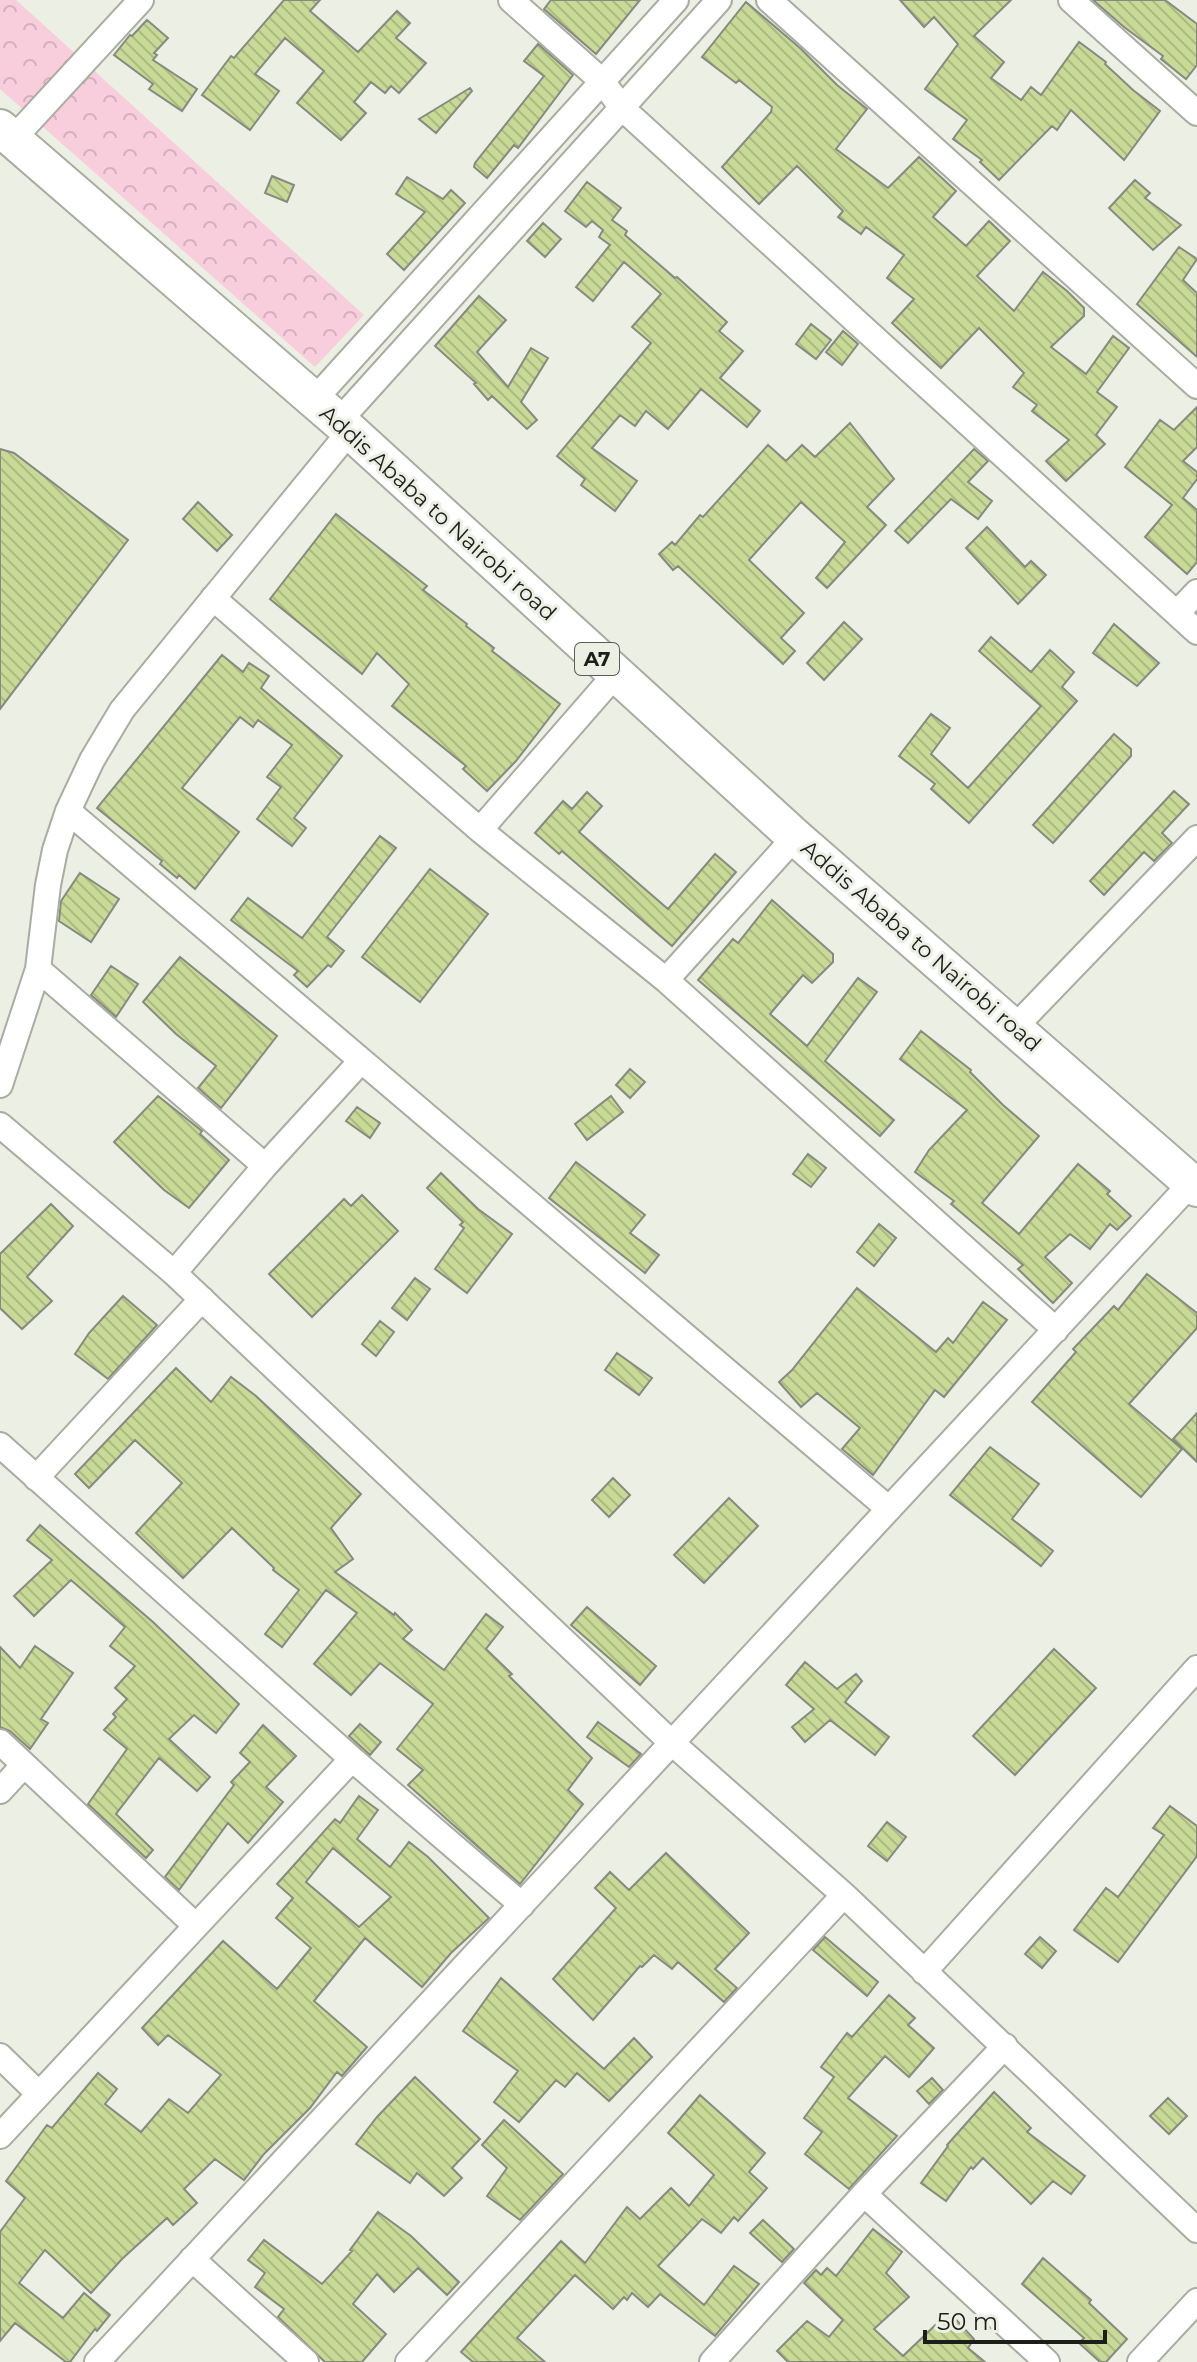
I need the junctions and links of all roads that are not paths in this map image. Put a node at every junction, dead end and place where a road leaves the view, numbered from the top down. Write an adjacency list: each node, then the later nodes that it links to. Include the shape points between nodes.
1 (141, 0): 10 (street)
2 (511, 0): 7 (street)
3 (676, 0): 7 (street)
4 (719, 0): 8 (street)
5 (769, 0): 11 (street)
6 (1071, 0): 9 (street)
7 (602, 81): 8 (street); 12 (street)
8 (622, 108): 12 (street); 15 (street)
9 (1197, 113)
10 (6, 133): 12 (highway, Addis Ababa to Nairobi road / A7)
11 (1197, 386)
12 (334, 417): 14 (street); 17 (highway, Addis Ababa to Nairobi road / A7)
13 (1197, 592): 15 (street)
14 (213, 598): 18 (street, via 122,710); 19 (street)
15 (1177, 613): 16 (street)
16 (1197, 632)
17 (615, 675): 19 (street); 20 (highway, Addis Ababa to Nairobi road / A7)
18 (68, 811): 22 (street, via 48,885); 25 (street)
19 (480, 830): 23 (street)
20 (795, 837): 23 (street); 24 (highway, Addis Ababa to Nairobi road / A7)
21 (1197, 838): 24 (street)
22 (38, 969): 26 (street); 28 (street)
23 (666, 980): 32 (street)
24 (1015, 1027): 29 (highway, Addis Ababa to Nairobi road / A7)
25 (361, 1061): 28 (street); 35 (street)
26 (0, 1085)
27 (0, 1125): 30 (street)
28 (265, 1166): 30 (street)
29 (1195, 1183): 32 (street)
30 (174, 1273): 31 (street)
31 (202, 1299): 34 (street); 38 (street)
32 (1056, 1330): 35 (street)
33 (0, 1445): 34 (street)
34 (36, 1478): 39 (street)
35 (889, 1509): 38 (street)
36 (1197, 1668): 45 (street)
37 (0, 1742): 40 (street)
38 (672, 1743): 42 (street); 43 (street)
39 (352, 1759): 43 (street); 44 (street)
40 (24, 1765): 41 (street); 44 (street)
41 (0, 1791)
42 (844, 1895): 45 (street); 56 (street)
43 (522, 1905): 52 (street)
44 (196, 1926): 48 (street)
45 (924, 1972): 46 (street)
46 (1005, 2046): 50 (street); 51 (street)
47 (0, 2056): 48 (street)
48 (39, 2094): 49 (street)
49 (0, 2136)
50 (864, 2194): 57 (street); 58 (street)
51 (1197, 2230)
52 (192, 2259): 54 (street); 55 (street)
53 (1197, 2301): 59 (street)
54 (97, 2362)
55 (306, 2362)
56 (408, 2362)
57 (712, 2362)
58 (1047, 2362)
59 (1140, 2362)

